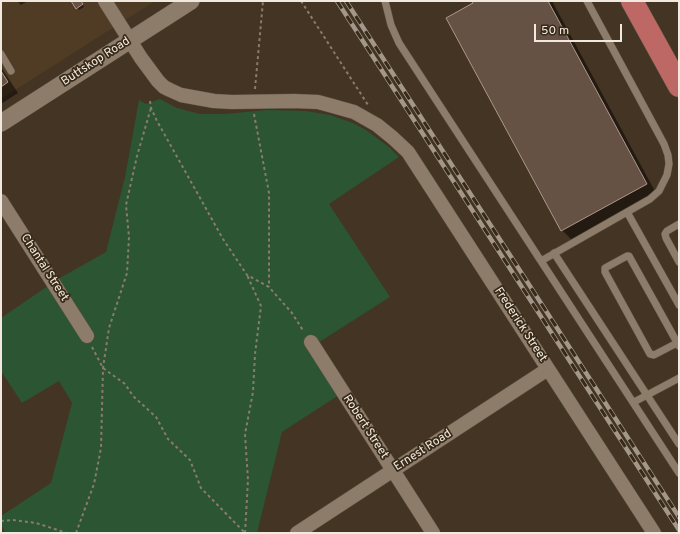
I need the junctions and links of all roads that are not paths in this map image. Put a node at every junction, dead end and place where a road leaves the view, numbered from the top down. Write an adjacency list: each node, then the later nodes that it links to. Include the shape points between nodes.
1 (105, 1): 6 (street, Frederick Street)
2 (191, 1): 6 (street, Buttskop Road)
3 (385, 1): 15 (lane, via 399,43)
4 (587, 1): 12 (lane, via 668,155 669,164 664,183 650,199)
5 (632, 1): 9 (main road)
6 (130, 40): 10 (street, Buttskop Road); 21 (street, Frederick Street, via 158,81 164,87 181,95 232,102 318,102 354,112 377,125 408,152)
7 (1, 54): 8 (lane)
8 (11, 71)
9 (679, 86)
10 (1, 123)
11 (1, 201): 18 (street, Chantal Street)
12 (627, 212): 14 (lane); 17 (lane)
13 (679, 224): 16 (lane, via 665,234)
14 (554, 252): 15 (lane); 23 (lane)
15 (541, 261): 24 (lane)
16 (679, 262)
17 (679, 305)
18 (87, 336)
19 (310, 342): 26 (street, Robert Street)
20 (678, 345): 20 (lane, via 629,256 605,268 650,354 654,355)
21 (548, 369): 26 (street, Ernest Road); 30 (street, Frederick Street)
22 (679, 378): 23 (lane)
23 (647, 395): 24 (lane); 25 (lane)
24 (634, 402): 27 (lane)
25 (679, 444)
26 (393, 471): 28 (street, Ernest Road); 29 (street, Robert Street)
27 (679, 473)
28 (297, 533)
29 (433, 533)
30 (654, 533)

